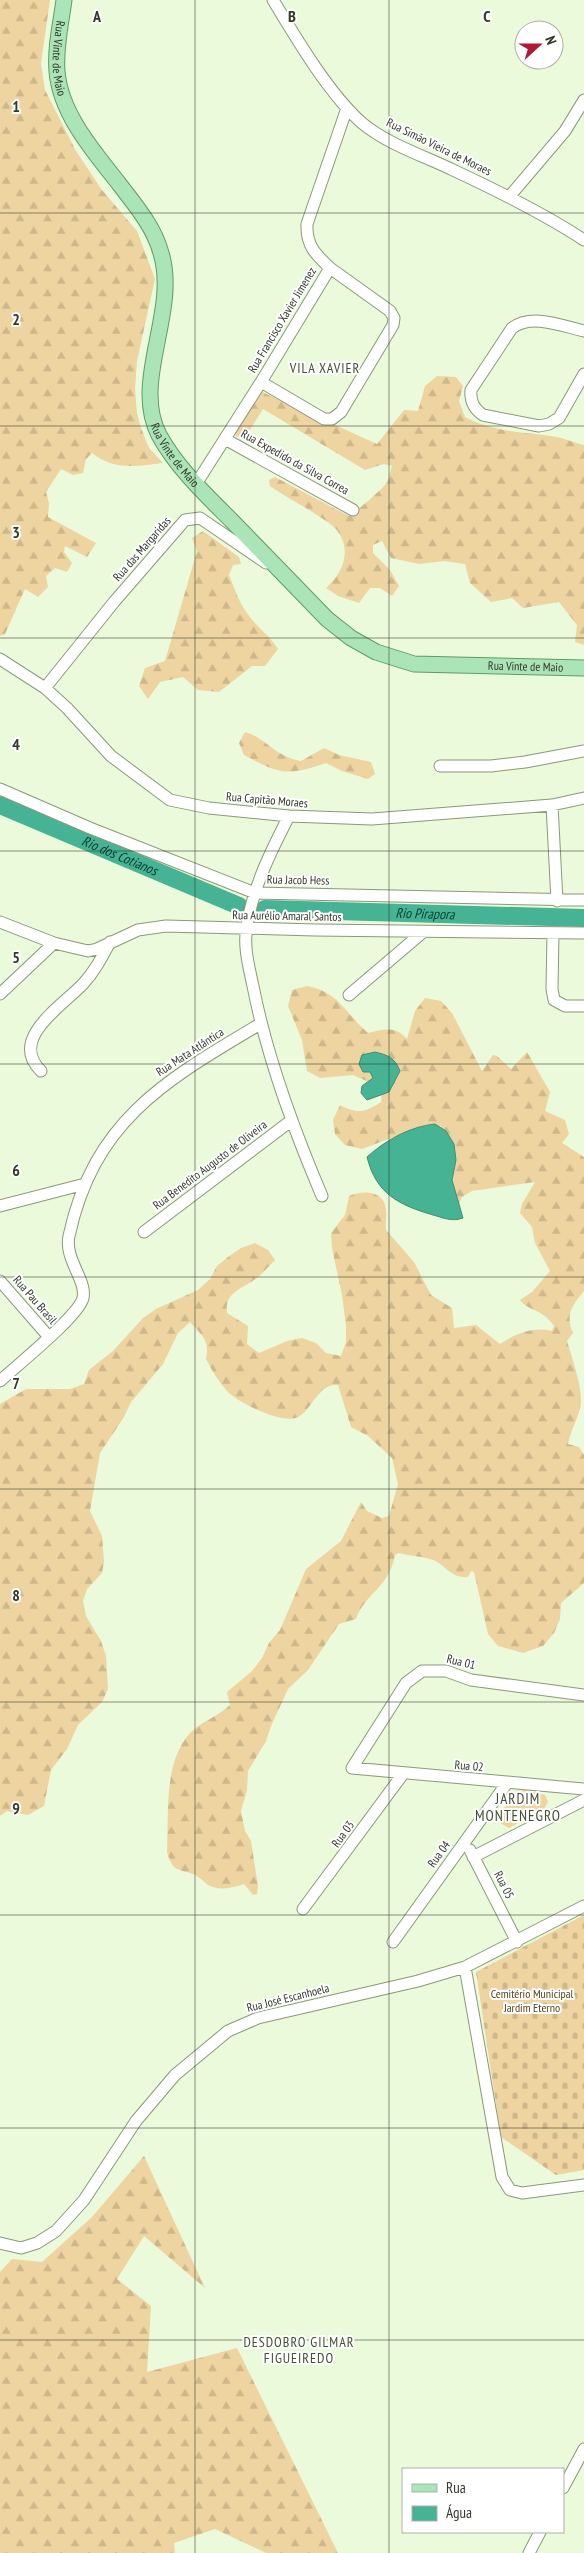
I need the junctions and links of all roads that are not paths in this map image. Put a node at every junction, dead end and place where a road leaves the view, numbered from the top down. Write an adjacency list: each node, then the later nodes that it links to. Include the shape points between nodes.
1 (64, 0): 12 (main road, Rua Vinte de Maio, via 57,61 60,92 88,143 137,206 161,252 166,300 151,385 151,410 163,440)
2 (273, 0): 4 (street, Rua Simão Vieira de Moraes)
3 (584, 100): 5 (street, via 565,131)
4 (347, 108): 5 (street, Rua Simão Vieira de Moraes, via 364,124 397,144); 7 (street, Rua Francisco Xavier Jimenez, via 307,224 307,238 314,252)
5 (509, 197): 6 (street, Rua Simão Vieira de Moraes)
6 (584, 240)
7 (330, 268): 10 (street, Rua Francisco Xavier Jimenez); 10 (street, via 390,311 394,318 393,325 341,412 332,419 324,419)
8 (584, 331): 9 (street, via 526,320 512,328 470,390 470,398 483,415 539,426 549,424 558,418)
9 (584, 374)
10 (261, 382): 11 (street, Rua Francisco Xavier Jimenez)
11 (224, 439): 12 (street, Rua Francisco Xavier Jimenez); 13 (street, Rua Expedido da Silva Correa)
12 (196, 484): 14 (main road, Rua Vinte de Maio)
13 (353, 510)
14 (286, 576): 16 (main road, Rua Vinte de Maio, via 351,638 376,652 414,664); 17 (street, Rua das Margaridas, via 200,518 185,520)
15 (0, 659): 17 (street, Rua Capitão Moraes)
16 (584, 668)
17 (45, 688): 23 (street, Rua Capitão Moraes, via 111,756 170,800 209,808)
18 (584, 750): 19 (street, via 491,766)
19 (440, 766)
20 (0, 789): 24 (street, Rua Jacob Hess)
21 (584, 798): 22 (street, Rua Capitão Moraes)
22 (552, 805): 23 (street, Rua Capitão Moraes, via 372,819); 26 (street)
23 (289, 816): 24 (street)
24 (255, 893): 26 (street, Rua Jacob Hess); 28 (street)
25 (584, 900): 26 (street, Rua Jacob Hess)
26 (557, 901)
27 (0, 922): 33 (street, Rua Aurélio Amaral Santos)
28 (246, 928): 29 (street, Rua Aurélio Amaral Santos); 32 (street, Rua Aurélio Amaral Santos, via 166,926 138,930); 37 (street, via 246,956)
29 (423, 932): 30 (street, Rua Aurélio Amaral Santos); 35 (street)
30 (553, 933): 31 (street, Rua Aurélio Amaral Santos); 36 (street, via 554,1000 565,1006)
31 (584, 933)
32 (110, 942): 33 (street, Rua Aurélio Amaral Santos, via 88,951); 38 (street, via 94,971 31,1038 29,1051 33,1064)
33 (54, 943): 34 (street)
34 (0, 994)
35 (349, 995)
36 (584, 1006)
37 (260, 1024): 39 (street); 40 (street, Rua Mata Atlântica, via 171,1079 134,1112 106,1144)
38 (40, 1071)
39 (292, 1120): 41 (street); 43 (street, Rua Benedito Augusto de Oliveira)
40 (85, 1184): 42 (street); 45 (street, Rua Mata Atlântica, via 68,1238 70,1257 82,1286 83,1298 76,1310)
41 (322, 1196)
42 (0, 1206)
43 (144, 1232)
44 (0, 1281): 45 (street, Rua Pau Brasil)
45 (49, 1337): 46 (street, Rua Mata Atlântica)
46 (0, 1381)
47 (584, 1695): 48 (street, Rua 01, via 471,1680 446,1671 422,1672 406,1683)
48 (352, 1768): 49 (street, Rua 02)
49 (403, 1774): 50 (street, Rua 02); 56 (street, Rua 03)
50 (507, 1783): 51 (street, Rua 02); 53 (street, Rua 04)
51 (584, 1790)
52 (584, 1800): 54 (street)
53 (465, 1841): 54 (street, Rua 05); 57 (street, Rua 04)
54 (474, 1857): 58 (street, Rua 05)
55 (584, 1906): 58 (street, Rua José Escanhoela)
56 (303, 1909)
57 (393, 1942)
58 (518, 1942): 59 (street, Rua José Escanhoela)
59 (465, 1968): 60 (street, via 502,2177 510,2190 522,2194); 61 (street, Rua José Escanhoela, via 258,2018 228,2031 175,2075 136,2120 84,2200 56,2231 37,2243 20,2248)
60 (584, 2185)
61 (0, 2243)
62 (584, 2449): 63 (street)
63 (564, 2486)
64 (539, 2533): 65 (street)
65 (529, 2553)

